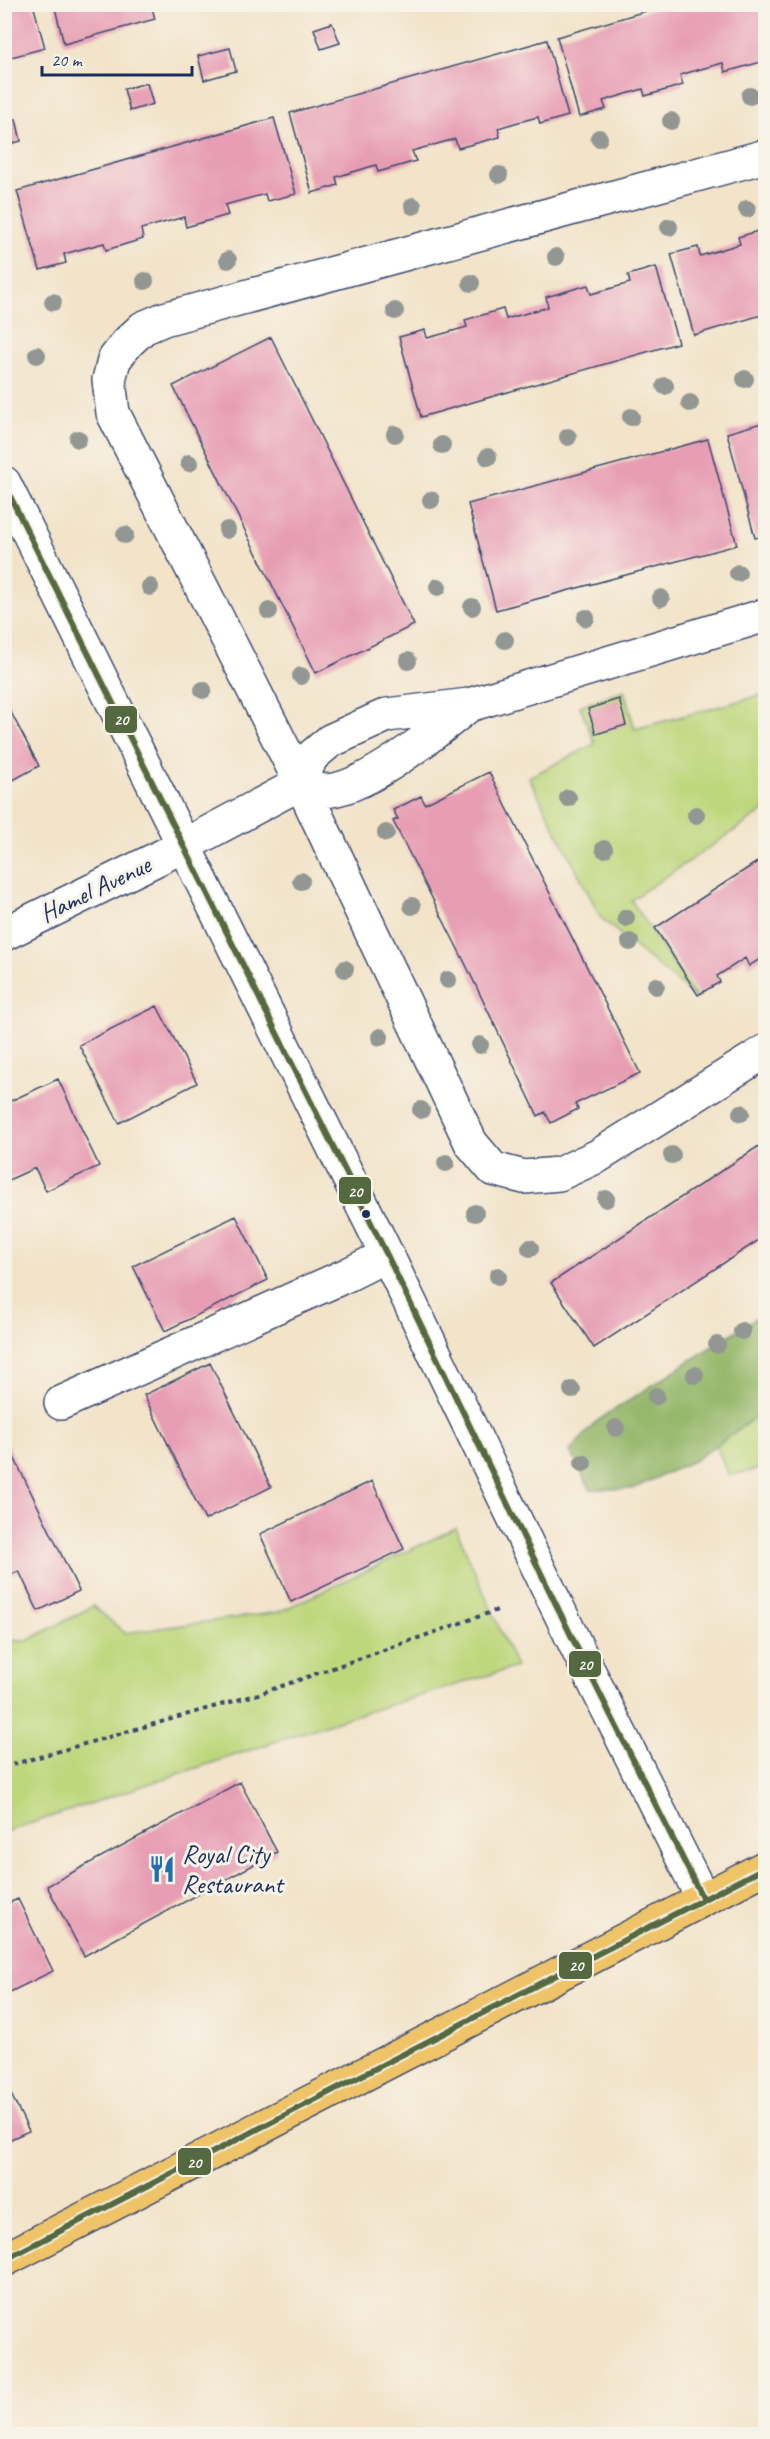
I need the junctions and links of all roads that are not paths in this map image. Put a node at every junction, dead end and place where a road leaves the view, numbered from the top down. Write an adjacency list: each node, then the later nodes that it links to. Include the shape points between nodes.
1 (765, 156): 5 (street, via 164,319 143,328 114,360 109,380 113,413)
2 (4, 483): 6 (street)
3 (765, 615): 4 (street)
4 (469, 705): 5 (street, via 408,753 348,786 319,790); 5 (street, via 387,715 330,741 311,757)
5 (301, 783): 6 (street, Hamel Avenue); 8 (street, via 460,1122 471,1143 493,1169 524,1177 559,1174 598,1156)
6 (185, 845): 7 (street, Hamel Avenue); 9 (street)
7 (4, 934)
8 (765, 1051)
9 (387, 1255): 10 (street); 12 (street)
10 (61, 1403)
11 (765, 1867): 12 (main road)
12 (703, 1899): 13 (main road)
13 (4, 2260)

